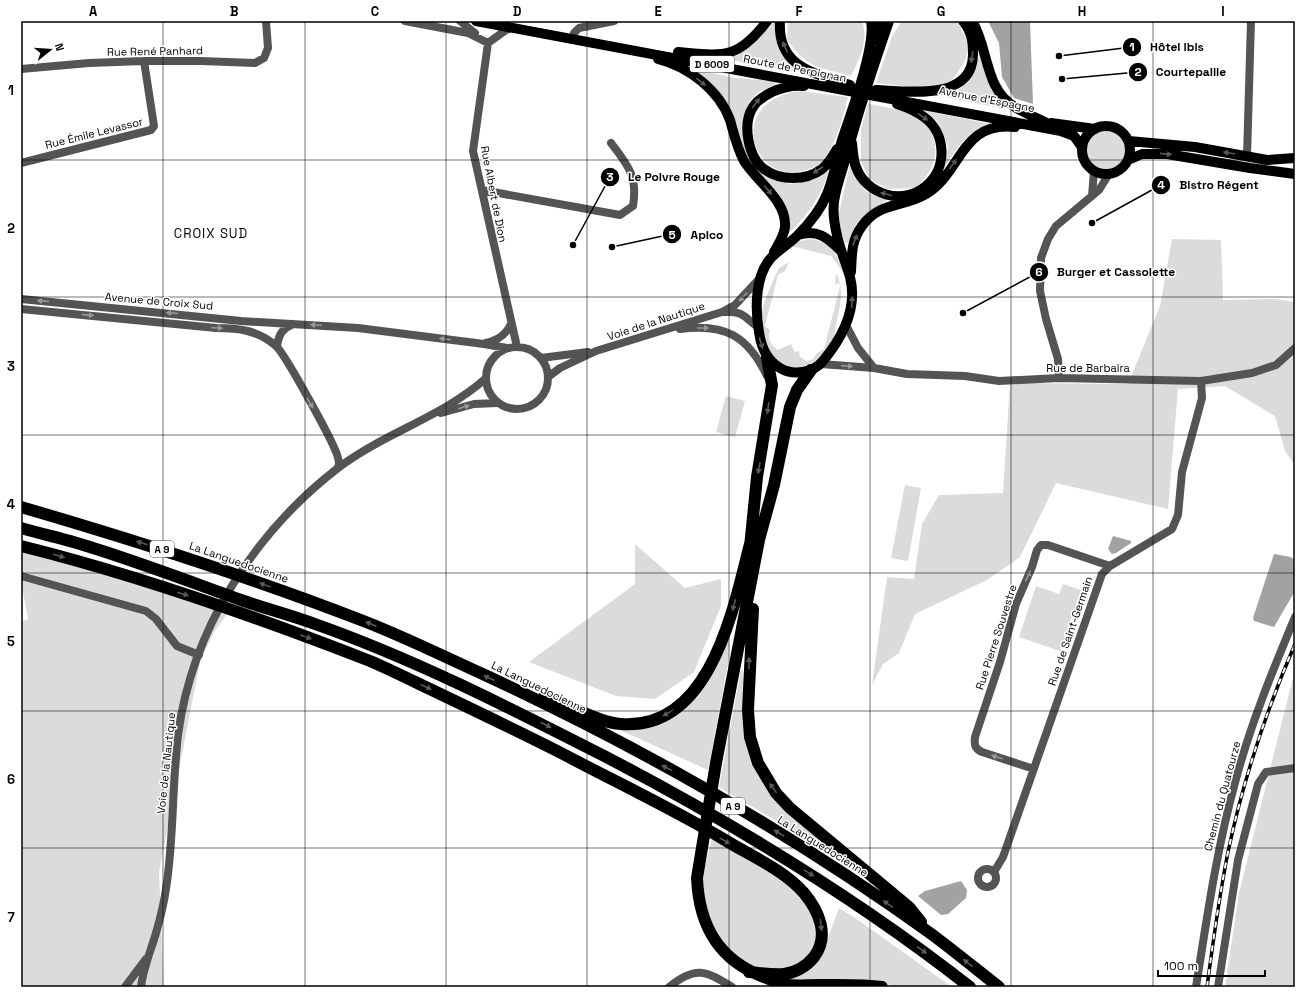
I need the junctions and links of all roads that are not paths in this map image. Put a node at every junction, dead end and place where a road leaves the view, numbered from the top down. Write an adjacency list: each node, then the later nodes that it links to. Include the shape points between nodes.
1 (262, 21): 18 (street)
2 (266, 21): 18 (street, Rue René Panhard)
3 (405, 21): 19 (street, via 468,33)
4 (460, 21): 19 (street)
5 (476, 21): 16 (main road, Route de Perpignan / D 6009)
6 (614, 21): 17 (street, via 579,28)
7 (767, 21): 22 (main road, D 6009, via 752,40 737,51 712,55)
8 (780, 21): 26 (main road, one-way to 8, via 805,70 791,59 782,45)
9 (871, 21): 24 (main road, via 873,30)
10 (882, 21): 24 (main road, D 6009)
11 (889, 21): 21 (main road, D 6009)
12 (896, 21): 21 (main road)
13 (963, 21): 27 (main road, one-way to 27, via 973,39 973,58 968,72 960,81 950,88 932,93)
14 (972, 21): 29 (main road, via 978,30 995,86 1014,107)
15 (1251, 21): 37 (street)
16 (512, 24): 17 (main road, Route de Perpignan / D 6009); 19 (street); 20 (main road, Route de Perpignan / D 6009)
17 (574, 33): 22 (main road, Route de Perpignan / D 6009)
18 (268, 34): 23 (street, Rue René Panhard, via 268,48 264,58 255,63)
19 (488, 43): 44 (street, Rue Albert de Dion, via 473,140)
20 (600, 43): 26 (main road, Route de Perpignan / D 6009); 48 (main road, one-way to 48, via 662,60 688,71 713,91 724,107 744,160 784,216 785,228)
21 (881, 44): 24 (main road, D 6009)
22 (674, 52): 26 (main road, Route de Perpignan / D 6009)
23 (144, 61): 25 (street, Rue René Panhard); 40 (street, Rue Émile Levassor, via 154,126 151,130)
24 (868, 67): 28 (main road, D 6009)
25 (21, 69)
26 (852, 88): 27 (main road, Route de Perpignan / D 6009); 33 (main road, one-way to 26, via 822,168 801,177 788,178 764,169 753,156 747,122 752,107 762,96 779,89 799,85 824,89)
27 (875, 93): 29 (main road, Avenue d'Espagne); 31 (main road, Avenue d'Espagne); 32 (main road, D 6009, one-way to 32, via 924,117 936,130 942,147 937,172 927,186 912,194 884,195 862,180 856,167)
28 (855, 113): 32 (main road, D 6009); 33 (main road, D 6009)
29 (1045, 122): 30 (main road, Avenue d'Espagne)
30 (1095, 129): 34 (main road, via 1105,126 1118,129); 36 (main road, via 1088,134)
31 (1061, 131): 36 (main road, Avenue d'Espagne, via 1074,136); 50 (main road, one-way to 31, via 853,240 863,225 874,213 887,206 927,194 938,184 969,141 980,133 1007,126)
32 (852, 134): 47 (main road, D 6009, via 835,198 834,222)
33 (842, 140): 46 (main road, D 6009, via 827,194 815,215)
34 (1128, 141): 37 (main road, one-way to 34, via 1195,147); 39 (main road)
35 (611, 143): 44 (street, via 629,166 636,191 633,206 620,215)
36 (1082, 147): 41 (main road, via 1083,159)
37 (1247, 156): 38 (main road, via 1267,160)
38 (1295, 158)
39 (1128, 160): 42 (main road, via 1122,168); 43 (main road, one-way to 43, via 1142,154 1167,154)
40 (21, 163)
41 (1094, 171): 42 (main road); 45 (street)
42 (1109, 174): 45 (street)
43 (1295, 174)
44 (482, 190): 55 (street, Rue Albert de Dion)
45 (1092, 196): 70 (street, via 1056,226 1041,258 1040,291 1058,359)
46 (798, 235): 47 (main road, via 807,232 828,238); 48 (main road, D 6009)
47 (841, 251): 50 (main road, D 6009)
48 (770, 260): 49 (main road, D 6009)
49 (760, 278): 53 (street, Voie de la Nautique, one-way to 53, via 735,305); 57 (main road, D 6009, via 756,310)
50 (850, 278): 56 (main road, D 6009, one-way to 50, via 851,308)
51 (21, 299): 54 (street, Avenue de Croix Sud, one-way to 51)
52 (21, 309): 60 (street, Avenue de Croix Sud, one-way to 60, via 216,328 240,328 262,336)
53 (722, 312): 57 (street, Voie de la Nautique, via 735,311); 58 (street, Voie de la Nautique)
54 (294, 324): 59 (street, Avenue de Croix Sud, one-way to 54, via 358,328); 60 (street, via 278,336)
55 (511, 324): 59 (street, via 501,337); 61 (street, Rue Albert de Dion)
56 (846, 325): 67 (main road, D 6009, via 833,349); 68 (street, via 858,348)
57 (758, 327): 66 (main road, D 6009, one-way to 66)
58 (664, 331): 64 (street, Voie de la Nautique); 73 (street, one-way to 73, via 716,328 734,335 758,357)
59 (484, 344): 62 (street, Avenue de Croix Sud)
60 (277, 346): 76 (street, Avenue de Croix Sud, one-way to 76)
61 (517, 347): 62 (street); 65 (street, via 529,349)
62 (507, 348): 71 (street, via 489,363)
63 (1295, 348): 72 (street, Rue de Barbaira, via 1276,365 1252,373)
64 (596, 351): 65 (street, Voie de la Nautique); 69 (street, Voie de la Nautique, via 560,368)
65 (541, 358): 69 (street)
66 (767, 358): 67 (main road, via 788,372 797,373); 73 (highway)
67 (816, 367): 68 (street, Rue de Barbaira, one-way to 68); 81 (highway, via 797,390 790,407 774,485)
68 (874, 368): 70 (street, Rue de Barbaira, via 907,374 965,376 1000,381)
69 (548, 377): 74 (street, via 547,388 532,406 520,410 509,409)
70 (1059, 378): 72 (street, Rue de Barbaira)
71 (485, 379): 74 (street, via 489,392); 75 (street, Voie de la Nautique, via 468,394)
72 (1202, 381): 83 (street, Rue de Saint-Germain, via 1202,398 1182,472 1178,515 1172,529)
73 (772, 385): 81 (highway, one-way to 81, via 757,477)
74 (497, 403): 75 (street, Voie de la Nautique, one-way to 74, via 474,404)
75 (431, 416): 77 (street, Voie de la Nautique, via 381,440)
76 (331, 440): 77 (street, Avenue de Croix Sud, via 345,455); 78 (street, Avenue de Croix Sud, via 338,458)
77 (352, 458): 78 (street, Voie de la Nautique)
78 (338, 468): 86 (street, Voie de la Nautique, via 301,499 255,551 229,590)
79 (21, 507): 87 (highway, La Languedocienne / A 9, one-way to 79, via 368,623 309,601 149,545)
80 (22, 528): 99 (highway, A 9, one-way to 99, via 90,547 315,624 391,654 511,708 655,782 740,831 844,895)
81 (755, 540): 87 (highway, one-way to 87, via 728,629 694,691 678,707 660,718 642,723 621,724 606,721 560,702); 91 (highway, one-way to 81, via 909,907 790,808 776,793 758,763 750,737 748,695); 93 (highway, via 742,630 697,878 704,920 714,941 730,959)
82 (21, 546): 93 (highway, one-way to 93, via 208,602 373,663 525,734 692,821 793,883 814,906 821,920 821,941 815,956 804,966 790,974)
83 (1110, 566): 89 (street, Rue de Saint-Germain, via 1098,582); 89 (street, Rue Pierre Souvestre, one-way to 83, via 982,752 976,749 974,743 1016,604 1041,545 1048,545)
84 (21, 576): 86 (street, via 146,611 156,619 177,646)
85 (1295, 617): 101 (street, Chemin du Quatourze, via 1264,690 1236,779 1214,870)
86 (199, 655): 92 (street, Voie de la Nautique, via 187,690 178,734 166,888)
87 (525, 694): 91 (highway, La Languedocienne / A 9, one-way to 87, via 859,884 727,802 591,727)
88 (1295, 768): 102 (street, via 1266,772 1258,784 1238,860)
89 (1034, 769): 90 (street, Rue de Saint-Germain, via 1003,857)
90 (994, 872)
91 (932, 934): 100 (highway, La Languedocienne / A 9, one-way to 91)
92 (150, 953): 94 (street, Voie de la Nautique); 95 (street, Voie de la Nautique)
93 (749, 972): 98 (highway, via 787,985)
94 (124, 987)
95 (142, 987)
96 (669, 987): 97 (street, via 692,972 704,972)
97 (732, 987)
98 (882, 987)
99 (970, 987)
100 (999, 987)
101 (1196, 987)
102 (1218, 987)

